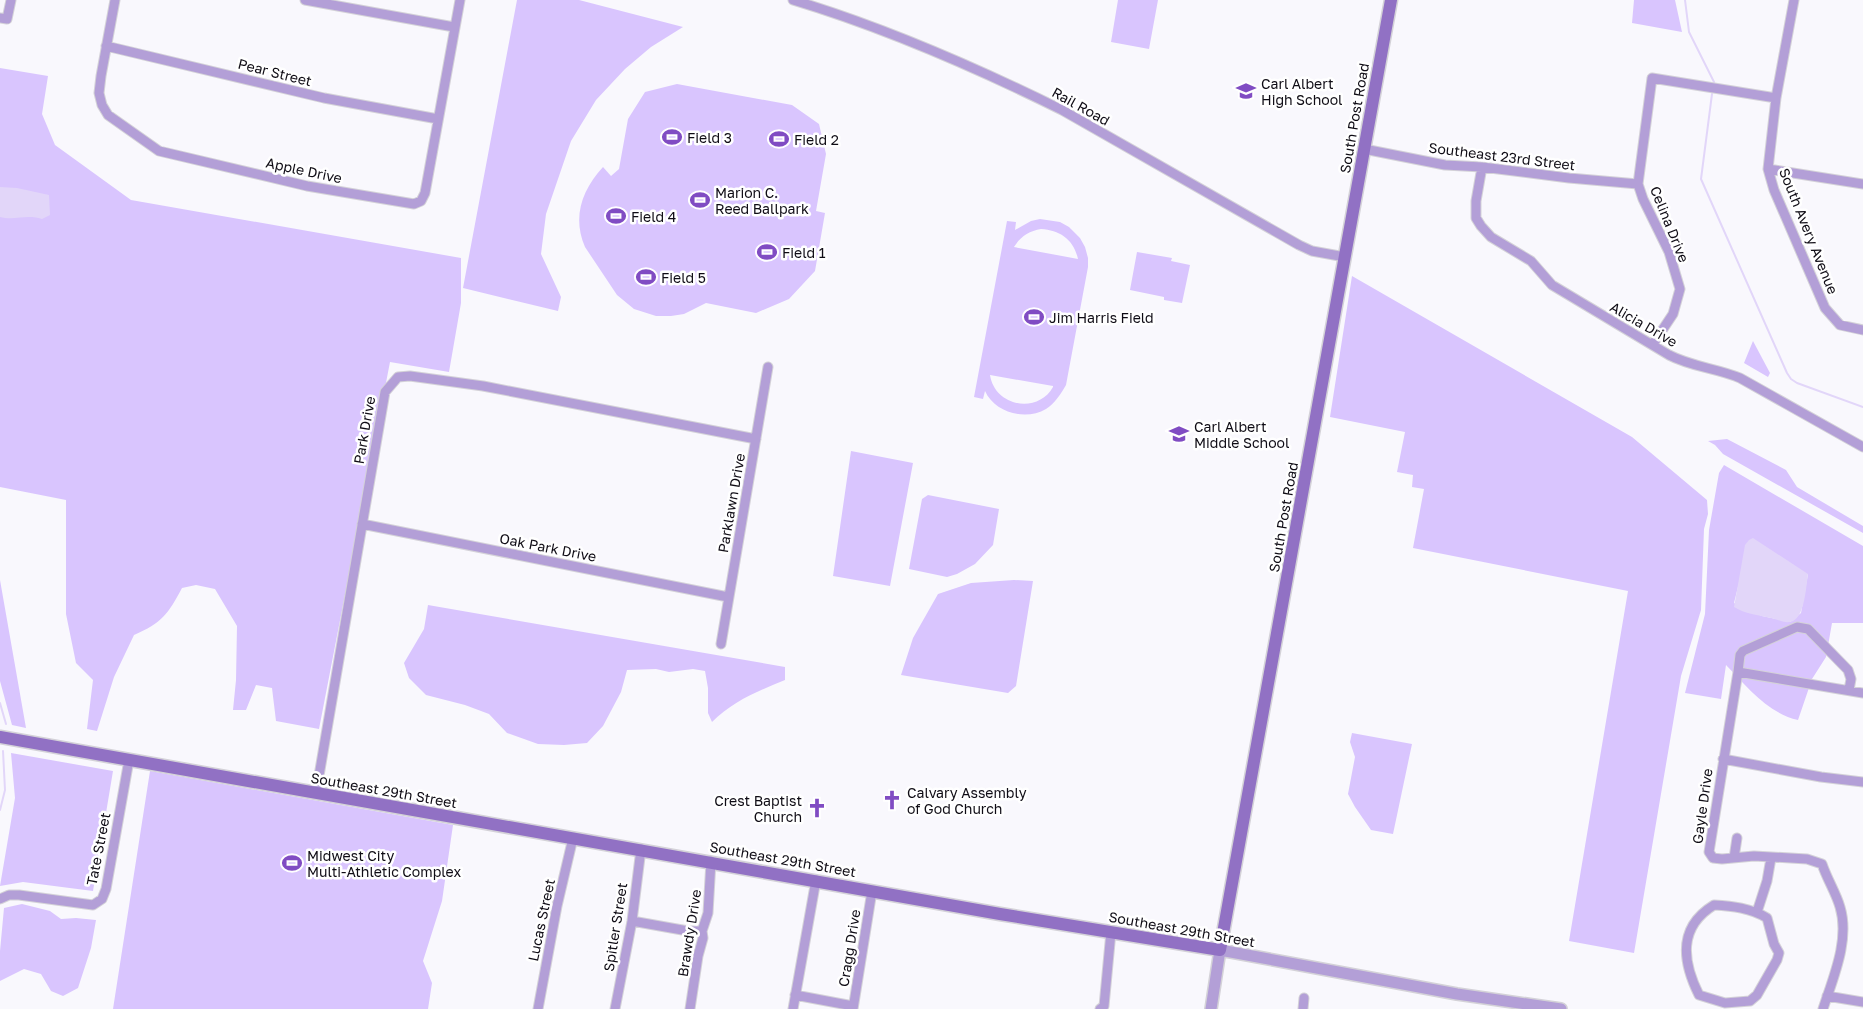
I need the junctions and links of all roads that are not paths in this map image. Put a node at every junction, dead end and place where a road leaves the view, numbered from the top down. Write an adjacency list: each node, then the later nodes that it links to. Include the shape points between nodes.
1 (11, 0): 8 (street)
2 (115, 0): 10 (street, Apple Drive)
3 (306, 0): 9 (street)
4 (460, 0): 9 (street, Apple Drive)
5 (792, 0): 18 (street, Rail Road, via 862,22 1022,90 1299,245 1312,251)
6 (1391, 0): 13 (main road, South Post Road)
7 (1794, 0): 11 (street, South Avery Avenue)
8 (4, 18)
9 (454, 27): 12 (street, Apple Drive)
10 (106, 46): 12 (street, Pear Street, via 324,98); 12 (street, Apple Drive, via 99,93 108,115 159,150 286,182 414,204 421,201 425,193)
11 (1776, 98): 15 (street, South Avery Avenue); 16 (street, Celina Drive, via 1652,78)
12 (438, 119)
13 (1364, 149): 14 (street, Southeast 23rd Street, via 1445,165); 18 (main road, South Post Road)
14 (1482, 167): 16 (street, Southeast 23rd Street); 20 (street, Alicia Drive, via 1476,201 1476,218 1480,226 1491,237 1531,261 1552,284)
15 (1768, 170): 17 (street); 19 (street, South Avery Avenue, via 1825,308 1840,325)
16 (1638, 184): 20 (street, Celina Drive, via 1669,252 1680,289 1673,314)
17 (1863, 184)
18 (1345, 257): 48 (main road, South Post Road)
19 (1863, 330)
20 (1653, 344): 23 (street, Alicia Drive, via 1684,363 1740,378)
21 (768, 367): 22 (street, Parklawn Drive)
22 (756, 439): 24 (street, Park Drive, via 483,386 398,377 385,392); 25 (street, Parklawn Drive)
23 (1863, 447)
24 (362, 524): 25 (street, Oak Park Drive); 34 (street, Park Drive)
25 (728, 597): 26 (street, Parklawn Drive)
26 (721, 644)
27 (1738, 672): 28 (street); 28 (street, Gayle Drive, via 1743,651 1797,628 1808,629 1848,670); 31 (street, Gayle Drive)
28 (1850, 690): 29 (street)
29 (1863, 693)
30 (0, 736): 32 (main road, Southeast 29th Street)
31 (1723, 759): 33 (street, Gayle Drive); 38 (street, Gayle Drive, via 1709,852 1713,858)
32 (129, 760): 34 (main road, Southeast 29th Street); 43 (street, Tate Street, via 102,899 94,905 19,895)
33 (1863, 782)
34 (316, 793): 35 (main road, Southeast 29th Street)
35 (573, 838): 37 (main road, Southeast 29th Street); 55 (street, Lucas Street)
36 (1737, 838): 38 (street)
37 (642, 849): 40 (main road, Southeast 29th Street); 45 (street, Spitler Street)
38 (1734, 858): 39 (street, Gayle Drive)
39 (1770, 858): 44 (street); 50 (street, Gayle Drive, via 1807,859 1822,864 1840,908 1843,930)
40 (711, 861): 41 (main road, Southeast 29th Street); 46 (street, Brawdy Drive, via 708,913)
41 (816, 880): 42 (main road, Southeast 29th Street); 49 (street)
42 (872, 891): 47 (main road, Southeast 29th Street); 54 (street, Cragg Drive)
43 (0, 899)
44 (1757, 912): 53 (street, via 1767,918 1779,953 1778,960 1750,1001); 53 (street, via 1714,905 1704,911 1685,943 1690,972 1699,995)
45 (632, 922): 46 (street); 56 (street, Spitler Street)
46 (702, 931): 57 (street, Brawdy Drive)
47 (1111, 932): 48 (main road, Southeast 29th Street); 59 (street, via 1104,1006)
48 (1220, 950): 60 (street, South Post Road); 62 (street, Southeast 29th Street, via 1457,994)
49 (795, 995): 54 (street); 58 (street)
50 (1828, 996): 52 (street); 63 (street, Gayle Drive)
51 (1304, 998): 61 (street)
52 (1863, 1002)
53 (1724, 1006)
54 (853, 1007)
55 (538, 1009)
56 (615, 1009)
57 (690, 1009)
58 (793, 1009)
59 (1100, 1009)
60 (1211, 1009)
61 (1303, 1009)
62 (1560, 1009)
63 (1823, 1009)

